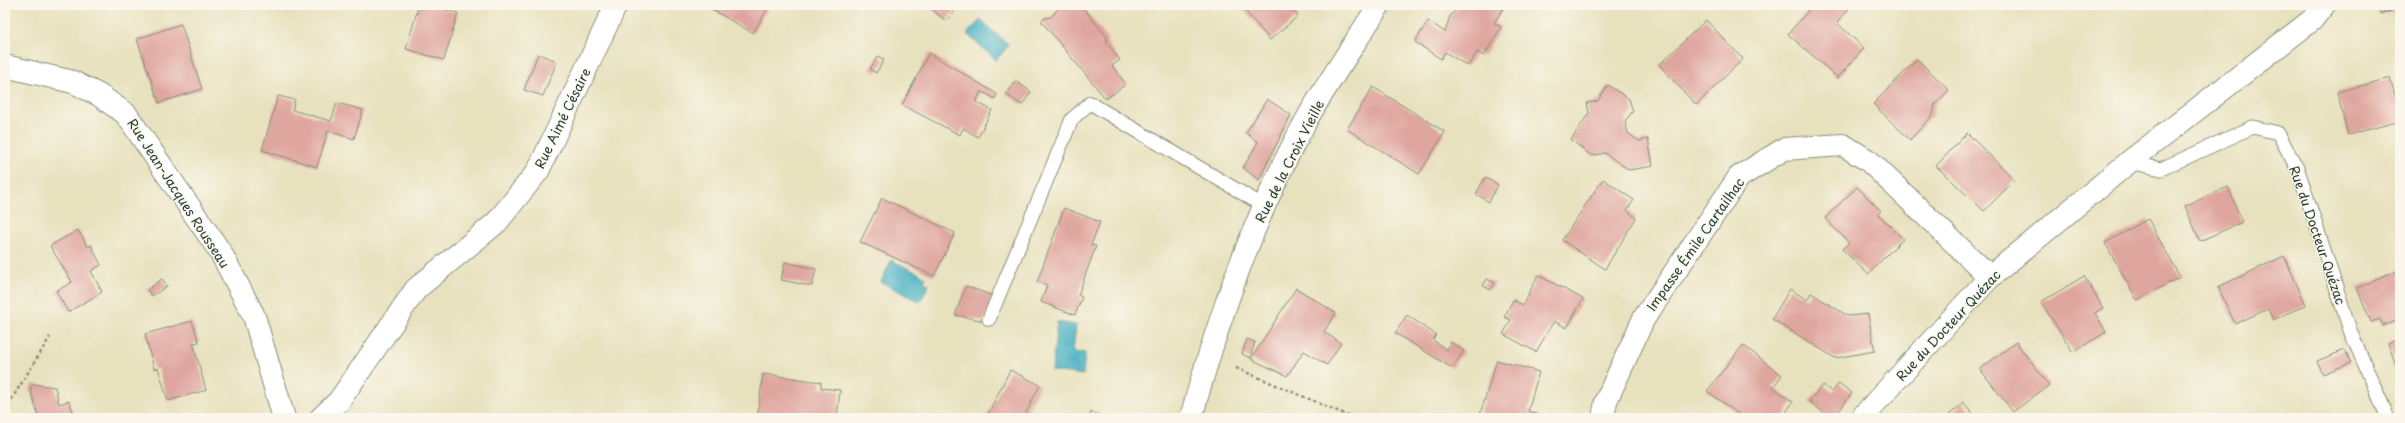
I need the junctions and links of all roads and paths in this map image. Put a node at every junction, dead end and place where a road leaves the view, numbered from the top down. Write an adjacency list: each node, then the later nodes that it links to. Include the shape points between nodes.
1 (616, 5): 14 (street, Rue Aimé Césaire, via 538,171 497,222 416,288 339,401)
2 (1379, 5): 6 (street, Rue de la Croix Vieille, via 1308,118)
3 (2324, 5): 5 (street, Rue du Docteur Quézac, via 2312,20)
4 (5, 66): 13 (street, Rue Jean-Jacques Rousseau, via 73,82 99,95 126,114 221,253 254,316)
5 (2129, 162): 7 (street, Rue du Docteur Quézac); 18 (lane, Rue du Docteur Quézac, via 2162,169 2253,127 2278,133 2298,170 2351,333)
6 (1264, 206): 8 (lane, via 1090,103 1072,119); 10 (street, Rue de la Croix Vieille)
7 (1990, 277): 12 (street, Rue du Docteur Quézac); 17 (street, Impasse Émile Cartailhac, via 1869,161 1843,145 1784,149 1739,177 1644,318 1606,401)
8 (989, 319)
9 (50, 337): 11 (path)
10 (1208, 356): 15 (street, Rue de la Croix Vieille); 16 (path)
11 (5, 410)
12 (1864, 415)
13 (284, 418)
14 (321, 418)
15 (1191, 418)
16 (1354, 418)
17 (1603, 418)
18 (2388, 418)

